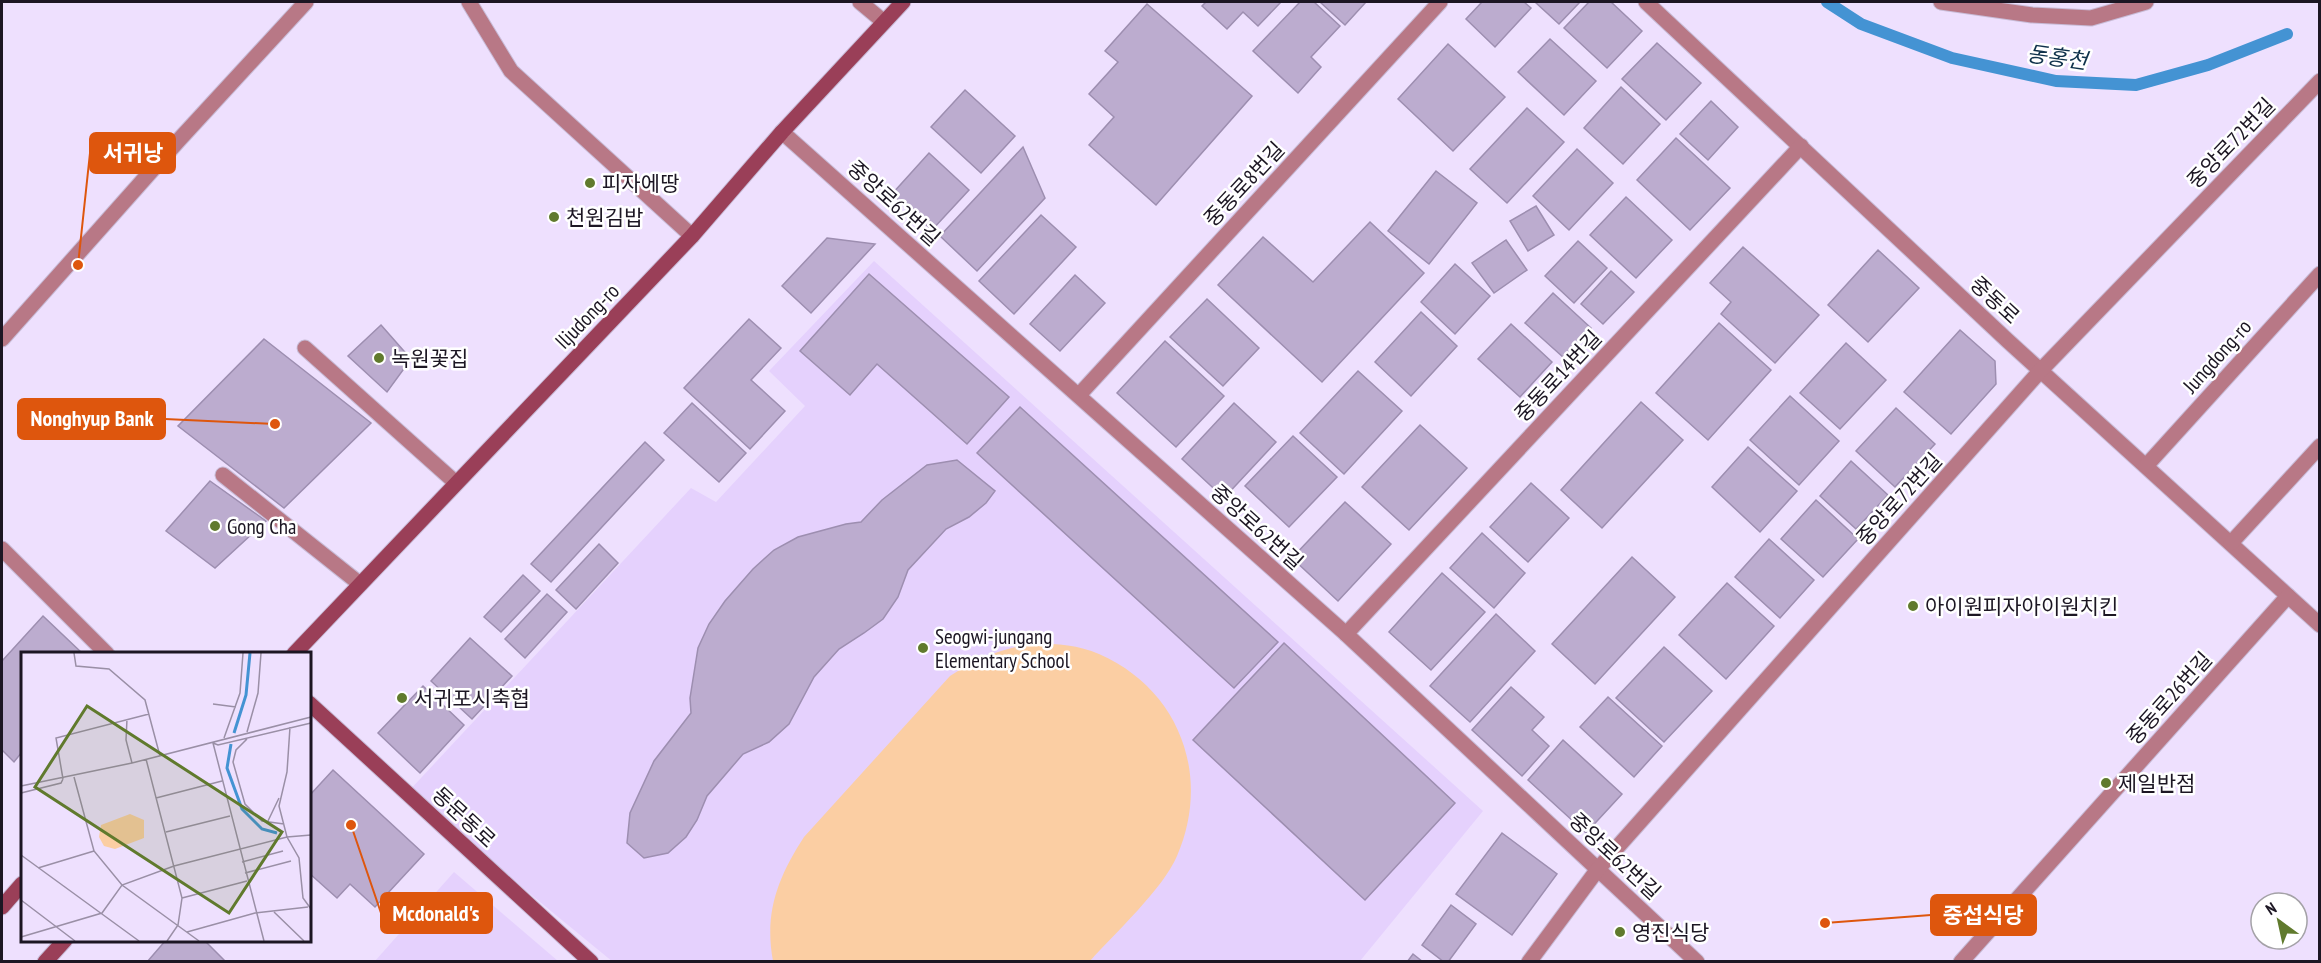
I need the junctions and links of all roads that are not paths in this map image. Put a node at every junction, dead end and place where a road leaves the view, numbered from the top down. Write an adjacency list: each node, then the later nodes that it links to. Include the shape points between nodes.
1 (306, 2): 15 (street)
2 (469, 2): 13 (street, via 511,71)
3 (860, 2): 9 (street)
4 (903, 2): 9 (main road, Iljudong-ro)
5 (1440, 2): 18 (street, 중동로8번길)
6 (1646, 2): 12 (street, 중동로)
7 (1941, 2): 8 (street, via 2032,15 2091,18)
8 (2146, 2)
9 (884, 22): 11 (main road, Iljudong-ro)
10 (2319, 81): 17 (street, 중앙로72번길)
11 (782, 132): 13 (main road, Iljudong-ro); 18 (street, 중앙로62번길)
12 (1801, 146): 17 (street, 중동로); 28 (street, 중동로14번길)
13 (692, 236): 22 (main road, Iljudong-ro)
14 (2319, 274): 20 (street, Jungdong-ro)
15 (2, 339)
16 (305, 348): 22 (street)
17 (2041, 370): 20 (street, 중동로); 32 (street, 중앙로72번길)
18 (1079, 395): 28 (street, 중앙로62번길)
19 (2319, 446): 23 (street)
20 (2145, 466): 23 (street, 중동로)
21 (223, 475): 25 (street)
22 (456, 483): 25 (main road, Iljudong-ro)
23 (2231, 543): 26 (street, 중동로)
24 (2, 549): 29 (street)
25 (360, 584): 30 (main road, Iljudong-ro)
26 (2288, 596): 27 (street, 중동로); 40 (street, 중동로26번길)
27 (2319, 625)
28 (1346, 634): 32 (street, 중앙로62번길)
29 (105, 652)
30 (296, 652)
31 (310, 704): 37 (main road, 동문동로)
32 (1598, 869): 38 (street, 중앙로72번길); 39 (street, 중앙로62번길)
33 (21, 885): 34 (main road)
34 (2, 907)
35 (63, 942): 36 (main road)
36 (45, 962)
37 (591, 962)
38 (1529, 962)
39 (1697, 962)
40 (1960, 962)

